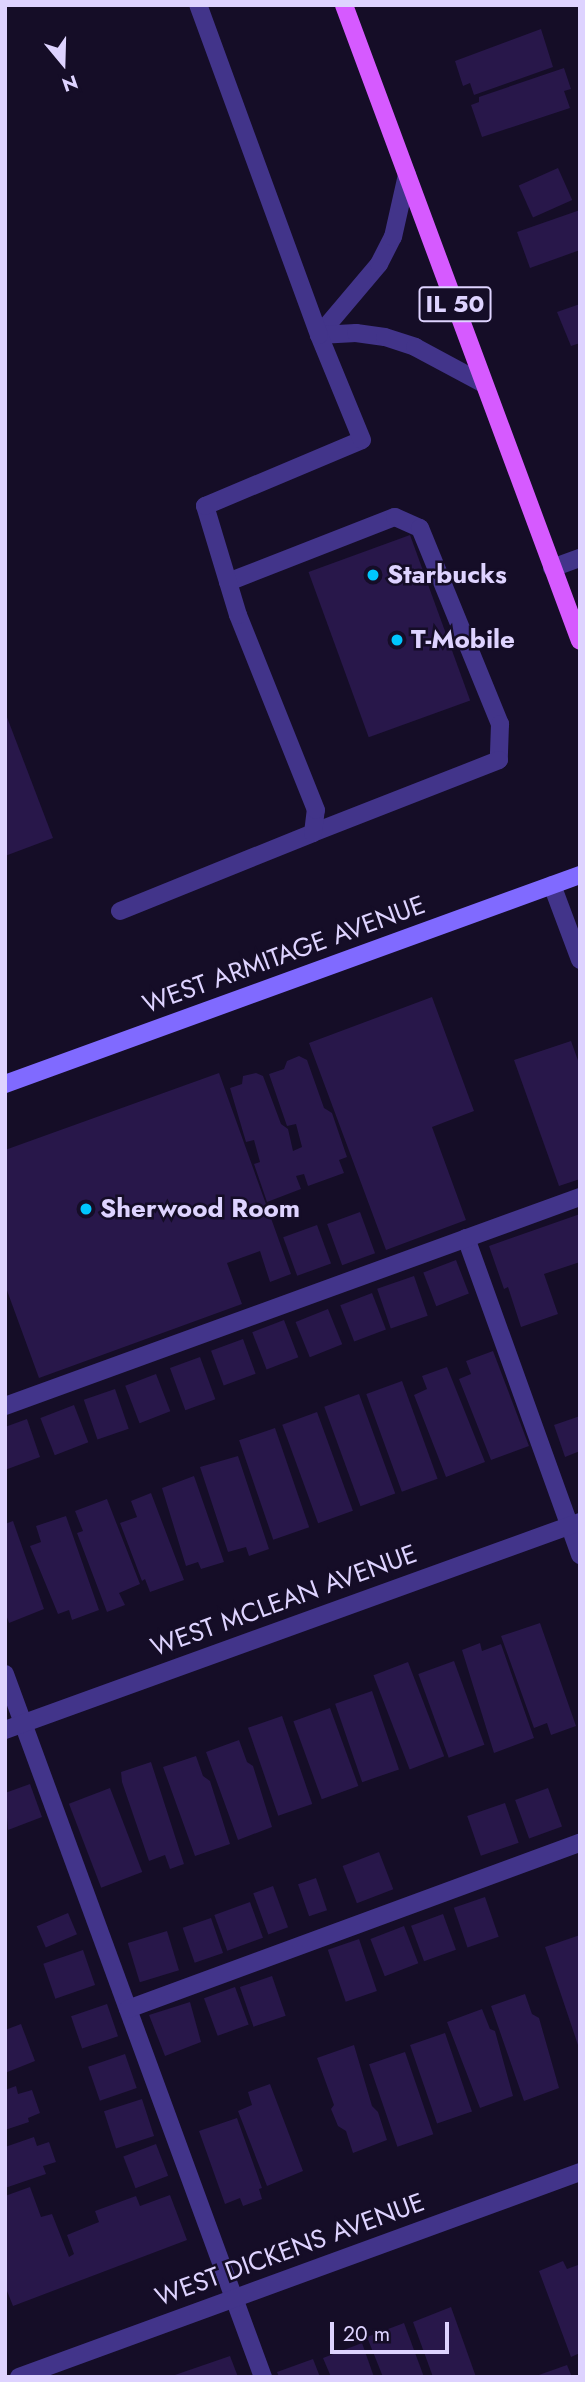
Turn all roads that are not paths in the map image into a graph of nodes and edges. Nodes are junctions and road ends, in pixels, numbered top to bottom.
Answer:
1 (198, 5) edge
2 (344, 5) edge
3 (407, 175) junction
4 (319, 335) junction
5 (484, 384) junction
6 (580, 558) edge
7 (552, 568) junction
8 (228, 582) junction
9 (580, 641) edge
10 (313, 832) junction
11 (580, 875) edge
12 (552, 885) junction
13 (120, 911) dead end
14 (580, 960) edge
15 (5, 1084) edge
16 (580, 1197) edge
17 (466, 1238) junction
18 (5, 1406) edge
19 (574, 1524) edge
20 (580, 1555) edge
21 (5, 1674) edge
22 (23, 1723) junction
23 (5, 1730) edge
24 (580, 1843) edge
25 (128, 2009) junction
26 (580, 2172) edge
27 (234, 2298) junction
28 (19, 2377) edge
29 (263, 2377) edge

1 - 4 street
2 - 3 main road, IL 50
3 - 4 street
3 - 5 main road, IL 50
4 - 5 street
4 - 8 street
5 - 7 main road, IL 50
6 - 7 street
7 - 9 main road, IL 50
8 - 10 street
8 - 10 street
10 - 13 street
11 - 12 main road, WEST ARMITAGE AVENUE
12 - 14 street
12 - 15 main road, WEST ARMITAGE AVENUE
16 - 17 street
17 - 18 street
17 - 19 street
19 - 20 street
19 - 22 street, WEST MCLEAN AVENUE
21 - 22 street
22 - 23 street, WEST MCLEAN AVENUE
22 - 25 street
24 - 25 street
25 - 27 street
26 - 27 street, WEST DICKENS AVENUE
27 - 28 street, WEST DICKENS AVENUE
27 - 29 street

